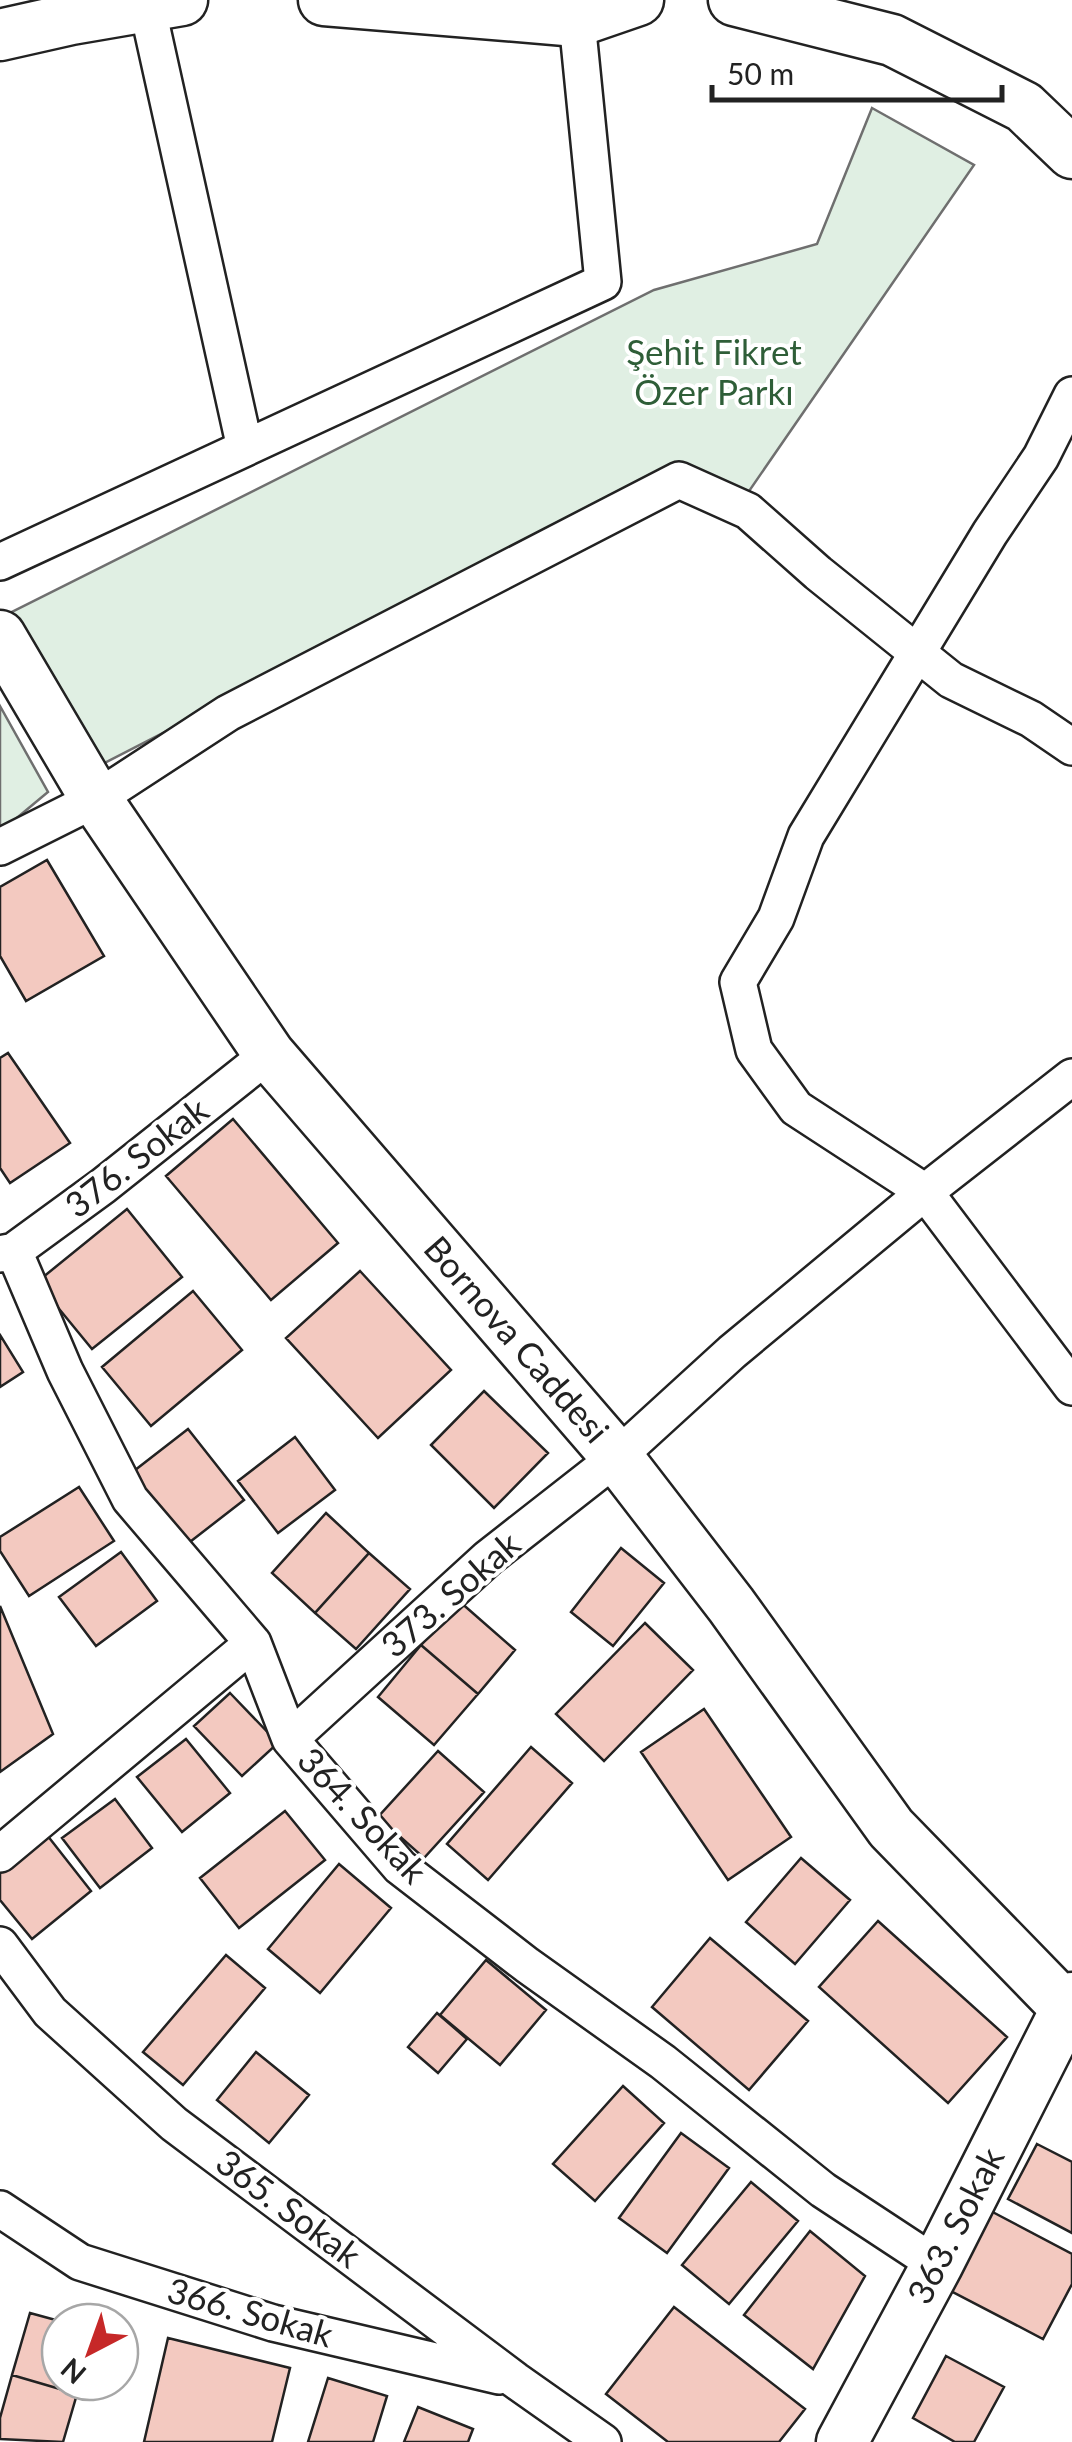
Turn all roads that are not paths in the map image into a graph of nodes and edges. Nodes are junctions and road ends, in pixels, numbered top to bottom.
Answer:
1 (324, 0) edge
2 (638, 0) edge
3 (734, 0) edge
4 (164, 3) edge
5 (577, 21) junction
6 (0, 35) edge
7 (1072, 152) edge
8 (1072, 395) edge
9 (245, 448) junction
10 (0, 562) edge
11 (0, 636) edge
12 (918, 653) junction
13 (1072, 747) edge
14 (96, 799) junction
15 (0, 847) edge
16 (269, 1054) junction
17 (1072, 1077) edge
18 (925, 1192) junction
19 (7, 1253) edge
20 (1072, 1387) edge
21 (618, 1456) junction
22 (254, 1644) junction
23 (290, 1739) junction
24 (0, 1854) edge
25 (0, 1946) edge
26 (1070, 2007) edge
27 (0, 2209) edge
28 (937, 2265) junction
29 (515, 2380) junction
30 (603, 2442) edge
31 (842, 2442) edge

1 - 5 street
2 - 5 street
3 - 7 street
4 - 6 street
4 - 9 street
5 - 9 street
8 - 12 street
9 - 10 street
11 - 14 street, Bornova Caddesi
12 - 13 street
12 - 14 street
12 - 18 street
14 - 15 street
14 - 16 street, Bornova Caddesi
16 - 19 street, 376. Sokak
16 - 21 street, Bornova Caddesi
17 - 18 street, 373. Sokak
18 - 20 street
18 - 21 street, 373. Sokak
19 - 22 street, 364. Sokak
21 - 23 street, 373. Sokak
21 - 26 street, Bornova Caddesi
22 - 23 street, 364. Sokak
22 - 24 street
23 - 28 street, 364. Sokak
25 - 29 street, 365. Sokak
26 - 28 street, 363. Sokak
27 - 29 street, 366. Sokak
28 - 31 street, 363. Sokak
29 - 30 street, 365. Sokak

